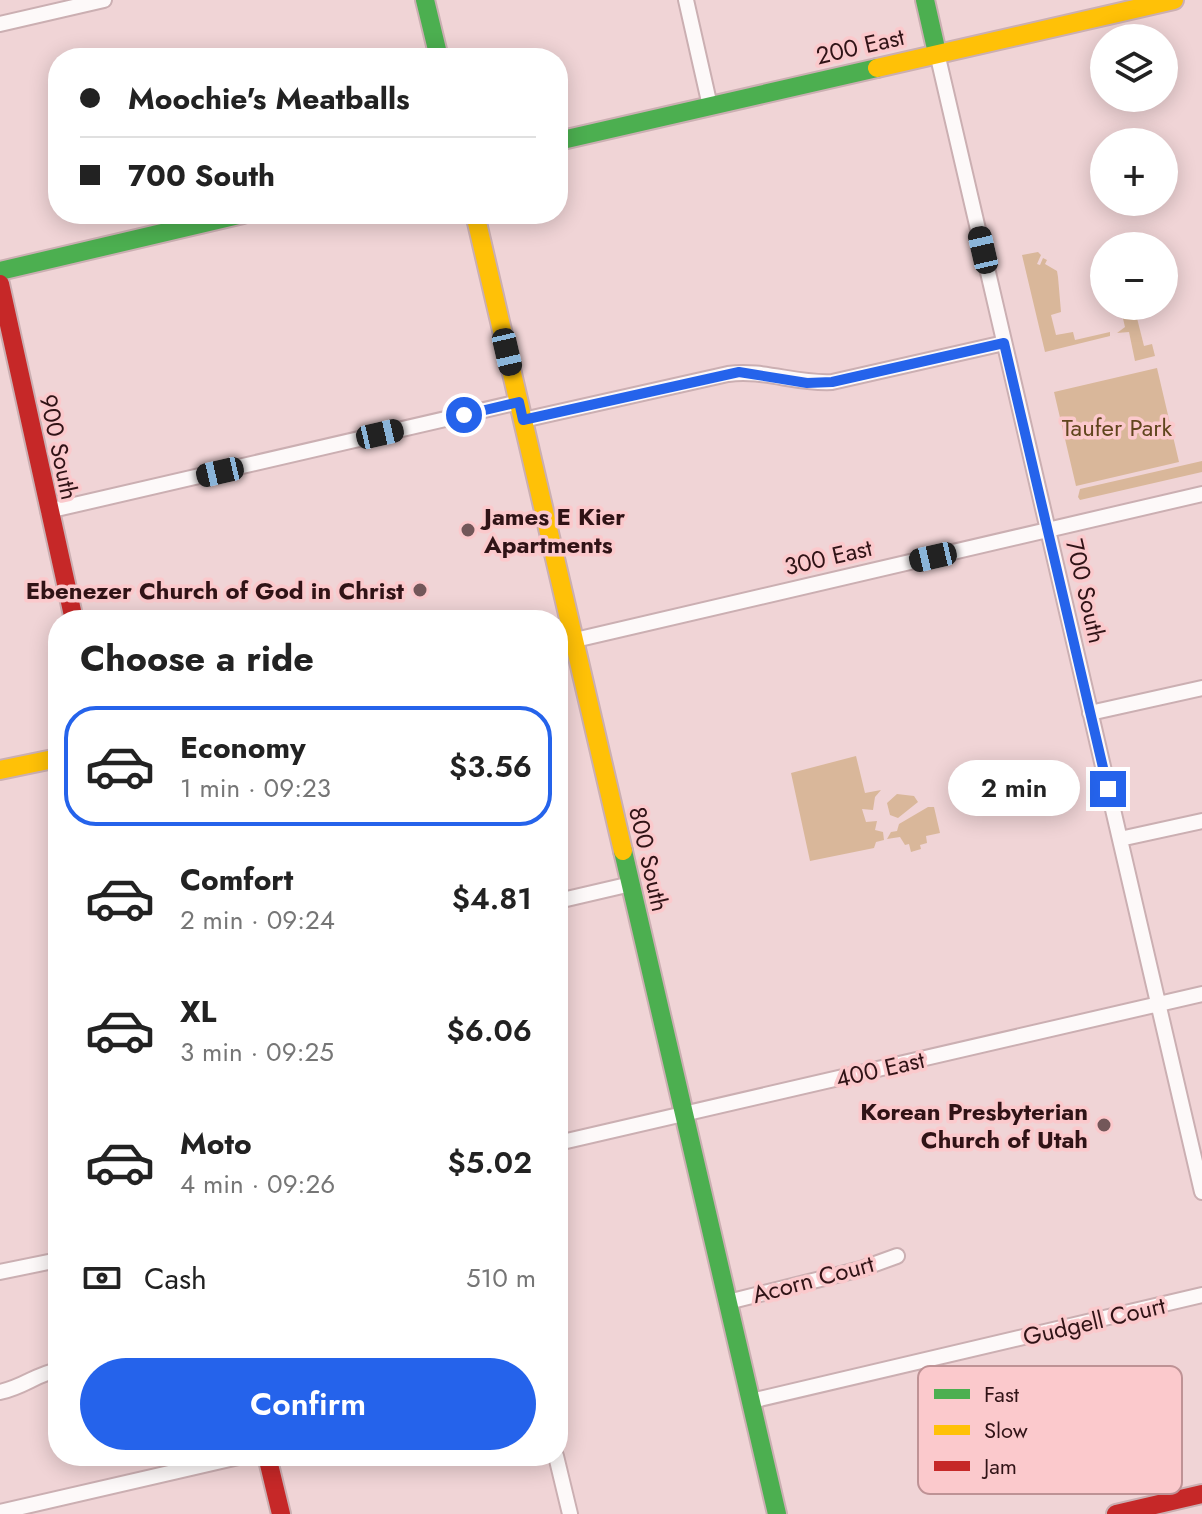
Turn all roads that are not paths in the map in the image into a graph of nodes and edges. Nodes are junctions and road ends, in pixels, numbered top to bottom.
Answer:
1 (104, 0) edge
2 (425, 0) edge
3 (686, 0) edge
4 (925, 0) edge
5 (1174, 0) edge
6 (0, 24) edge
7 (437, 48) edge
8 (937, 53) junction
9 (710, 106) junction
10 (568, 139) edge
11 (200, 224) edge
12 (477, 224) edge
13 (0, 271) edge
14 (0, 284) edge
15 (1004, 343) junction
16 (521, 411) junction
17 (1202, 494) edge
18 (48, 511) junction
19 (1048, 530) junction
20 (72, 610) edge
21 (560, 610) edge
22 (568, 642) edge
23 (568, 649) edge
24 (1202, 688) edge
25 (1090, 713) junction
26 (48, 760) edge
27 (0, 770) edge
28 (1202, 821) edge
29 (1120, 839) junction
30 (631, 884) junction
31 (568, 899) edge
32 (1202, 994) edge
33 (1159, 1004) junction
34 (684, 1114) junction
35 (568, 1141) edge
36 (1202, 1192) edge
37 (897, 1256) dead end
38 (48, 1262) edge
39 (0, 1272) edge
40 (1202, 1295) edge
41 (728, 1302) junction
42 (48, 1373) edge
43 (0, 1392) edge
44 (751, 1401) junction
45 (200, 1466) edge
46 (269, 1466) edge
47 (558, 1466) edge
48 (1202, 1494) edge
49 (0, 1512) edge
50 (281, 1514) edge
51 (570, 1514) edge
52 (777, 1514) edge
53 (1116, 1514) edge

1 - 6 street
2 - 7 street
3 - 9 street
4 - 8 street, 700 South
5 - 8 street, 200 East
8 - 9 street, 200 East
8 - 15 street, 700 South
9 - 10 street, 200 East
11 - 13 street
12 - 16 street, 800 South
14 - 18 street, 900 South
15 - 16 street
15 - 19 street, 700 South
16 - 18 street
16 - 21 street, 800 South
17 - 19 street, 300 East
18 - 20 street, 900 South
19 - 22 street, 300 East
19 - 25 street, 700 South
23 - 30 street, 800 South
24 - 25 street
25 - 29 street, 700 South
26 - 27 street
28 - 29 street
29 - 33 street, 700 South
30 - 31 street
30 - 34 street, 800 South
32 - 33 street, 400 East
33 - 34 street, 400 East
33 - 36 street, 700 South
34 - 35 street, 400 East
34 - 41 street, 800 South
37 - 41 street, Acorn Court
38 - 39 street
40 - 44 street, Gudgell Court
41 - 44 street, 800 South
42 - 43 street
44 - 52 street, 800 South
45 - 49 street
46 - 50 street
47 - 51 street
48 - 53 street

